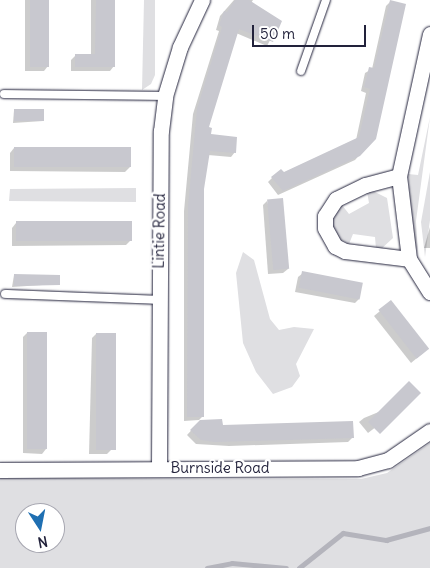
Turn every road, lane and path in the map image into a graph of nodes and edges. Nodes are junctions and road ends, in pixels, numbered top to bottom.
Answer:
1 (202, 0) edge
2 (326, 0) edge
3 (430, 34) edge
4 (301, 71) dead end
5 (4, 94) dead end
6 (165, 96) junction
7 (399, 176) junction
8 (409, 259) junction
9 (430, 292) edge
10 (5, 294) dead end
11 (158, 300) junction
12 (430, 431) edge
13 (159, 469) junction
14 (0, 470) edge

1 - 6 street, Lintie Road
2 - 4 lane
3 - 7 street
5 - 6 lane
6 - 11 street, Lintie Road
7 - 8 street
7 - 8 street
8 - 9 street
10 - 11 lane
11 - 13 street, Lintie Road
12 - 13 street, Burnside Road
13 - 14 street, Burnside Road

